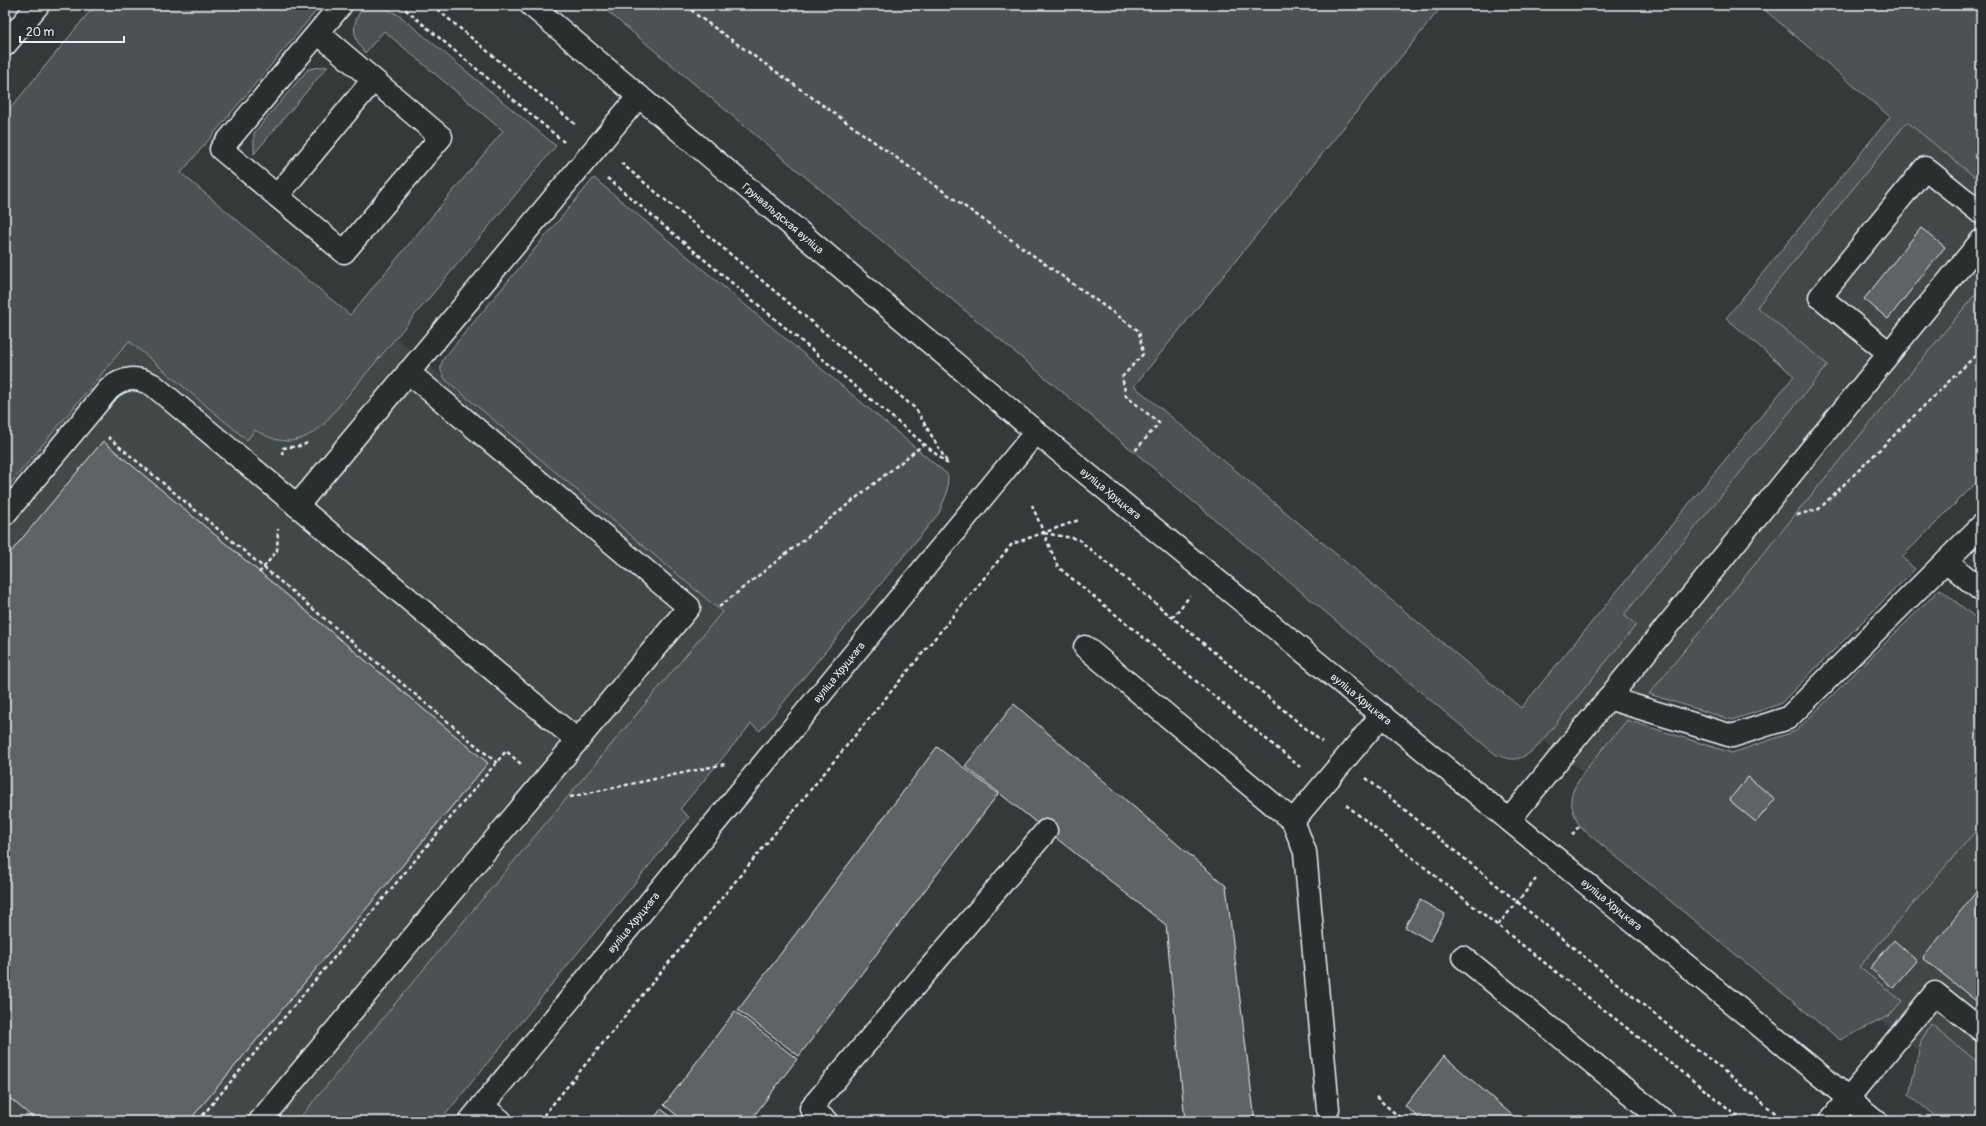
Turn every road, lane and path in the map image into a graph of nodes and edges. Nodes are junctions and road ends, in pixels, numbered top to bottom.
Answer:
1 (38, 5) edge
2 (341, 5) edge
3 (400, 5) edge
4 (432, 5) edge
5 (531, 5) edge
6 (686, 5) edge
7 (318, 34) junction
8 (5, 45) edge
9 (373, 80) junction
10 (639, 96) junction
11 (592, 152) junction
12 (277, 196) junction
13 (1981, 213) edge
14 (1981, 241) edge
15 (1981, 350) edge
16 (1889, 353) junction
17 (408, 372) junction
18 (102, 432) dead end
19 (1036, 432) junction
20 (1134, 452) dead end
21 (1032, 505) dead end
22 (296, 506) junction
23 (5, 514) edge
24 (1790, 517) dead end
25 (1079, 520) dead end
26 (1981, 526) edge
27 (1044, 533) junction
28 (1946, 560) junction
29 (1981, 590) edge
30 (1085, 647) dead end
31 (1608, 698) junction
32 (1382, 715) junction
33 (578, 741) junction
34 (506, 751) dead end
35 (1345, 760) junction
36 (496, 763) junction
37 (727, 763) dead end
38 (1323, 786) junction
39 (563, 798) dead end
40 (1509, 820) junction
41 (1293, 821) junction
42 (1046, 832) dead end
43 (1463, 957) dead end
44 (1981, 1030) edge
45 (1376, 1097) dead end
46 (1848, 1098) junction
47 (1328, 1109) dead end
48 (476, 1114) edge
49 (198, 1121) edge
50 (260, 1121) edge
51 (501, 1121) edge
52 (539, 1121) edge
53 (826, 1121) edge
54 (1404, 1121) edge
55 (1664, 1121) edge
56 (1744, 1121) edge
57 (1785, 1121) edge
58 (1830, 1121) edge
59 (1876, 1121) edge

1 - 8 main road
2 - 7 main road
3 - 11 path
4 - 11 path
5 - 10 main road, Грунвальдская вуліца
6 - 20 path
7 - 9 main road
7 - 12 main road
9 - 12 main road
9 - 12 main road
10 - 11 main road
10 - 19 main road, Грунвальдская вуліца
11 - 11 path
11 - 17 main road
13 - 16 main road
14 - 16 main road
15 - 24 path
16 - 31 main road
17 - 22 main road
17 - 33 main road
18 - 36 path
19 - 32 main road, вуліца Хруцкага
19 - 48 main road, вуліца Хруцкага
21 - 27 path
22 - 23 main road
22 - 33 main road
25 - 27 path
26 - 28 main road
27 - 35 path
27 - 38 path
27 - 52 path
28 - 29 main road
28 - 31 main road
30 - 41 main road
31 - 40 main road
32 - 35 main road
32 - 40 main road, вуліца Хруцкага
33 - 50 main road
34 - 36 path
35 - 38 main road
35 - 57 path
36 - 49 path
37 - 39 path
38 - 41 main road
38 - 56 path
40 - 46 main road, вуліца Хруцкага
41 - 47 main road
42 - 53 main road
43 - 55 main road
44 - 46 main road
45 - 54 path
46 - 58 main road
46 - 59 main road, вуліца Хруцкага
48 - 51 main road

